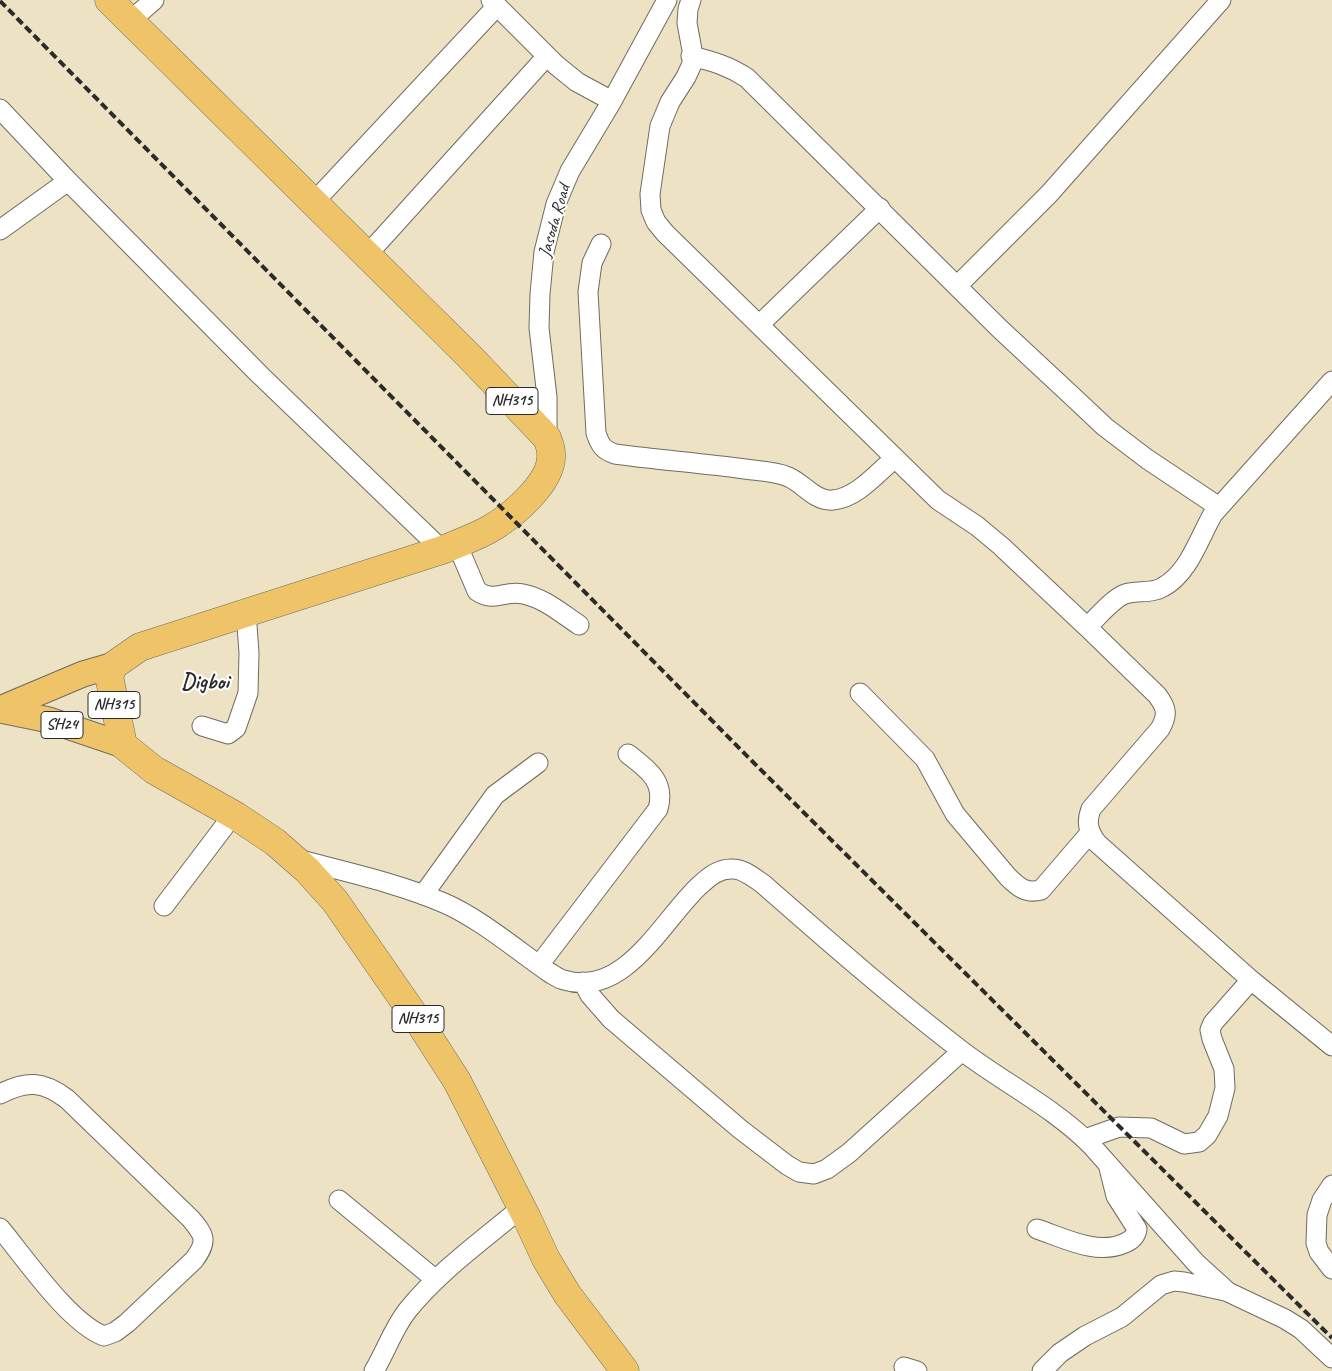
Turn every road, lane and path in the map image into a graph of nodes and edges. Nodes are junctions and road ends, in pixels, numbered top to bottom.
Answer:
1 (109, 0) edge
2 (154, 0) edge
3 (667, 0) edge
4 (691, 0) edge
5 (1221, 0) edge
6 (494, 3) edge
7 (130, 21) junction
8 (547, 56) junction
9 (692, 56) junction
10 (612, 101) junction
11 (0, 109) edge
12 (68, 181) junction
13 (314, 202) junction
14 (880, 208) junction
15 (0, 230) edge
16 (601, 244) dead end
17 (367, 255) junction
18 (958, 286) junction
19 (759, 325) junction
20 (1332, 381) edge
21 (547, 438) junction
22 (895, 458) junction
23 (1220, 507) junction
24 (449, 547) junction
25 (246, 612) junction
26 (579, 625) dead end
27 (1087, 627) junction
28 (114, 665) junction
29 (860, 693) dead end
30 (0, 710) edge
31 (202, 726) dead end
32 (123, 745) junction
33 (628, 754) dead end
34 (538, 763) dead end
35 (234, 815) junction
36 (1090, 833) junction
37 (293, 858) junction
38 (423, 895) junction
39 (164, 906) dead end
40 (539, 966) junction
41 (1251, 980) junction
42 (583, 982) junction
43 (1332, 1046) edge
44 (962, 1051) junction
45 (0, 1094) edge
46 (1085, 1139) junction
47 (1107, 1162) junction
48 (1332, 1185) edge
49 (339, 1200) dead end
50 (521, 1208) junction
51 (0, 1228) edge
52 (1037, 1229) dead end
53 (1332, 1269) edge
54 (436, 1280) junction
55 (1228, 1292) junction
56 (1332, 1358) edge
57 (374, 1371) edge
58 (625, 1371) edge
59 (1042, 1371) edge

1 - 7 highway, NH315
2 - 7 street
3 - 10 street, Jasoda Road
4 - 9 street
5 - 18 street
6 - 8 street
6 - 13 street
7 - 13 highway, NH315
8 - 10 street
8 - 17 street
9 - 14 street
9 - 19 street
10 - 21 street, Jasoda Road
11 - 12 street
12 - 15 street
12 - 24 street
13 - 17 highway, NH315
14 - 18 street
14 - 19 street
16 - 22 street
17 - 21 highway, NH315
18 - 23 street
19 - 22 street
20 - 23 street
21 - 24 highway, NH315
22 - 27 street
23 - 27 street
24 - 25 highway, NH315
24 - 26 street
25 - 28 highway, NH315
25 - 31 street
27 - 36 street
28 - 30 main road, SH24
28 - 32 highway, NH315
29 - 36 street
30 - 32 main road, SH24
32 - 35 highway, NH315
33 - 40 street
34 - 38 street
35 - 37 highway, NH315
35 - 39 street
36 - 41 street
37 - 38 street
37 - 50 highway, NH315
38 - 40 street
40 - 42 street
41 - 43 street
41 - 46 street
42 - 44 street
42 - 44 street
44 - 46 street
45 - 51 street
46 - 47 street
47 - 52 street
47 - 55 street
48 - 53 street
49 - 54 street
50 - 54 street
50 - 58 highway, NH315
54 - 57 street
55 - 56 street
55 - 59 street

